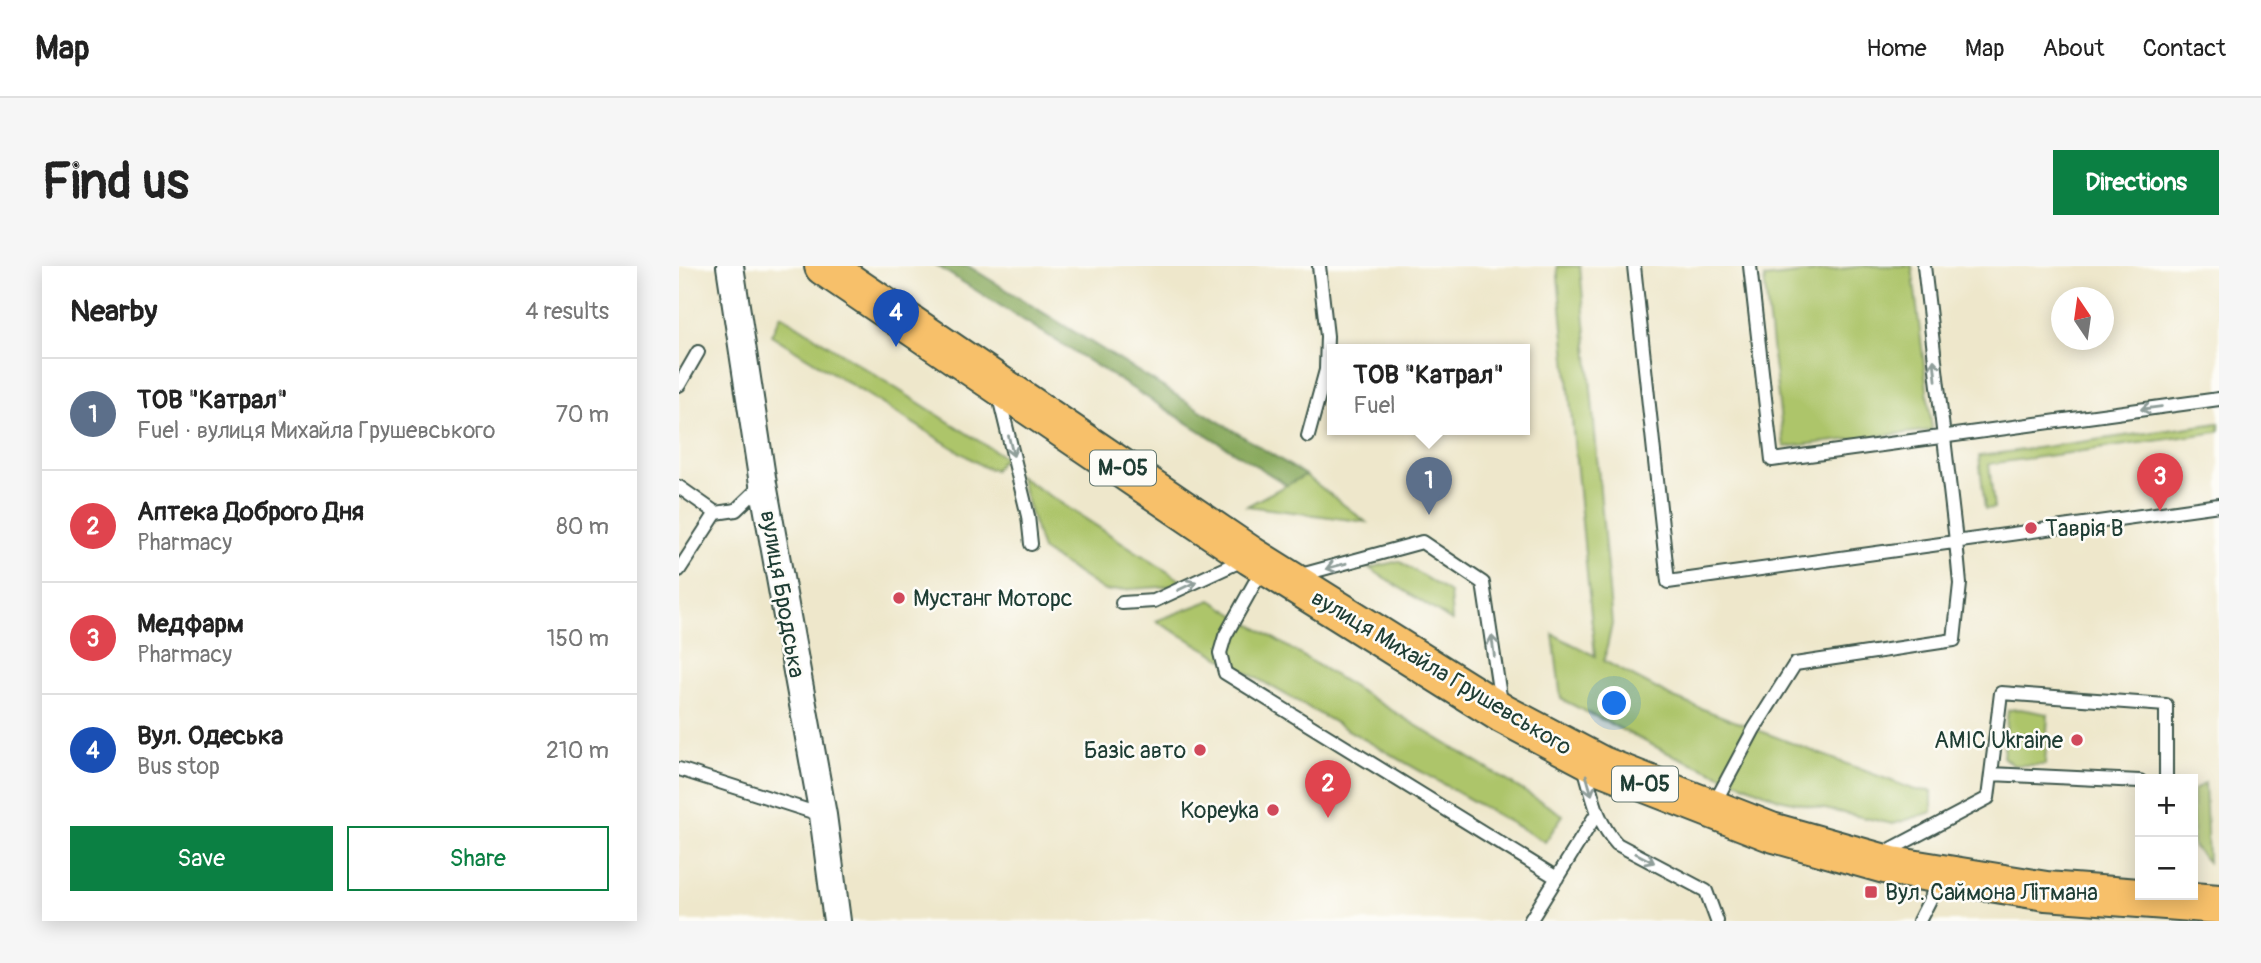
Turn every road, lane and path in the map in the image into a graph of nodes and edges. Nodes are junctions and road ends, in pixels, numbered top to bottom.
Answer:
1 (730, 266) edge
2 (824, 266) edge
3 (1319, 266) edge
4 (1634, 266) edge
5 (1750, 266) edge
6 (1924, 266) edge
7 (698, 352) dead end
8 (995, 379) junction
9 (679, 385) edge
10 (2219, 399) edge
11 (1308, 436) dead end
12 (1943, 438) junction
13 (763, 484) junction
14 (679, 486) edge
15 (2219, 505) edge
16 (716, 513) junction
17 (1956, 541) junction
18 (1031, 544) dead end
19 (1268, 566) junction
20 (679, 570) edge
21 (1122, 603) dead end
22 (1503, 714) junction
23 (1581, 756) junction
24 (679, 769) edge
25 (1991, 774) junction
26 (2166, 774) edge
27 (2135, 781) edge
28 (1710, 810) junction
29 (1597, 813) junction
30 (823, 815) junction
31 (1869, 860) junction
32 (1942, 876) junction
33 (1557, 878) junction
34 (2203, 899) edge
35 (1713, 918) edge
36 (837, 921) edge
37 (1530, 921) edge
38 (1919, 921) edge

1 - 13 street, вулиця Бродська
2 - 8 main road, вулиця Михайла Грушевського / М-05
3 - 11 lane
4 - 17 lane
5 - 12 lane
12 -> 6 lane
7 - 9 lane
8 -> 18 lane
8 - 19 main road, вулиця Михайла Грушевського / М-05
10 -> 12 lane
12 - 17 lane
13 - 16 lane
13 - 30 street, вулиця Бродська
14 - 16 lane
15 - 17 lane
16 - 20 lane
17 - 28 lane
21 -> 19 lane
19 - 22 main road, вулиця Михайла Грушевського / М-05
22 -> 19 lane
19 - 33 lane
22 - 23 main road, вулиця Михайла Грушевського / М-05
23 - 28 main road, вулиця Михайла Грушевського / М-05
23 -> 29 lane
24 - 30 lane
25 - 26 lane
25 - 27 lane
25 - 31 lane
28 - 31 main road, вулиця Михайла Грушевського / М-05
29 - 33 lane
29 -> 35 lane
30 - 36 street, вулиця Бродська
31 - 32 main road, вулиця Михайла Грушевського / М-05
32 - 34 main road, вулиця Михайла Грушевського / М-05
32 - 38 lane
33 - 37 lane

